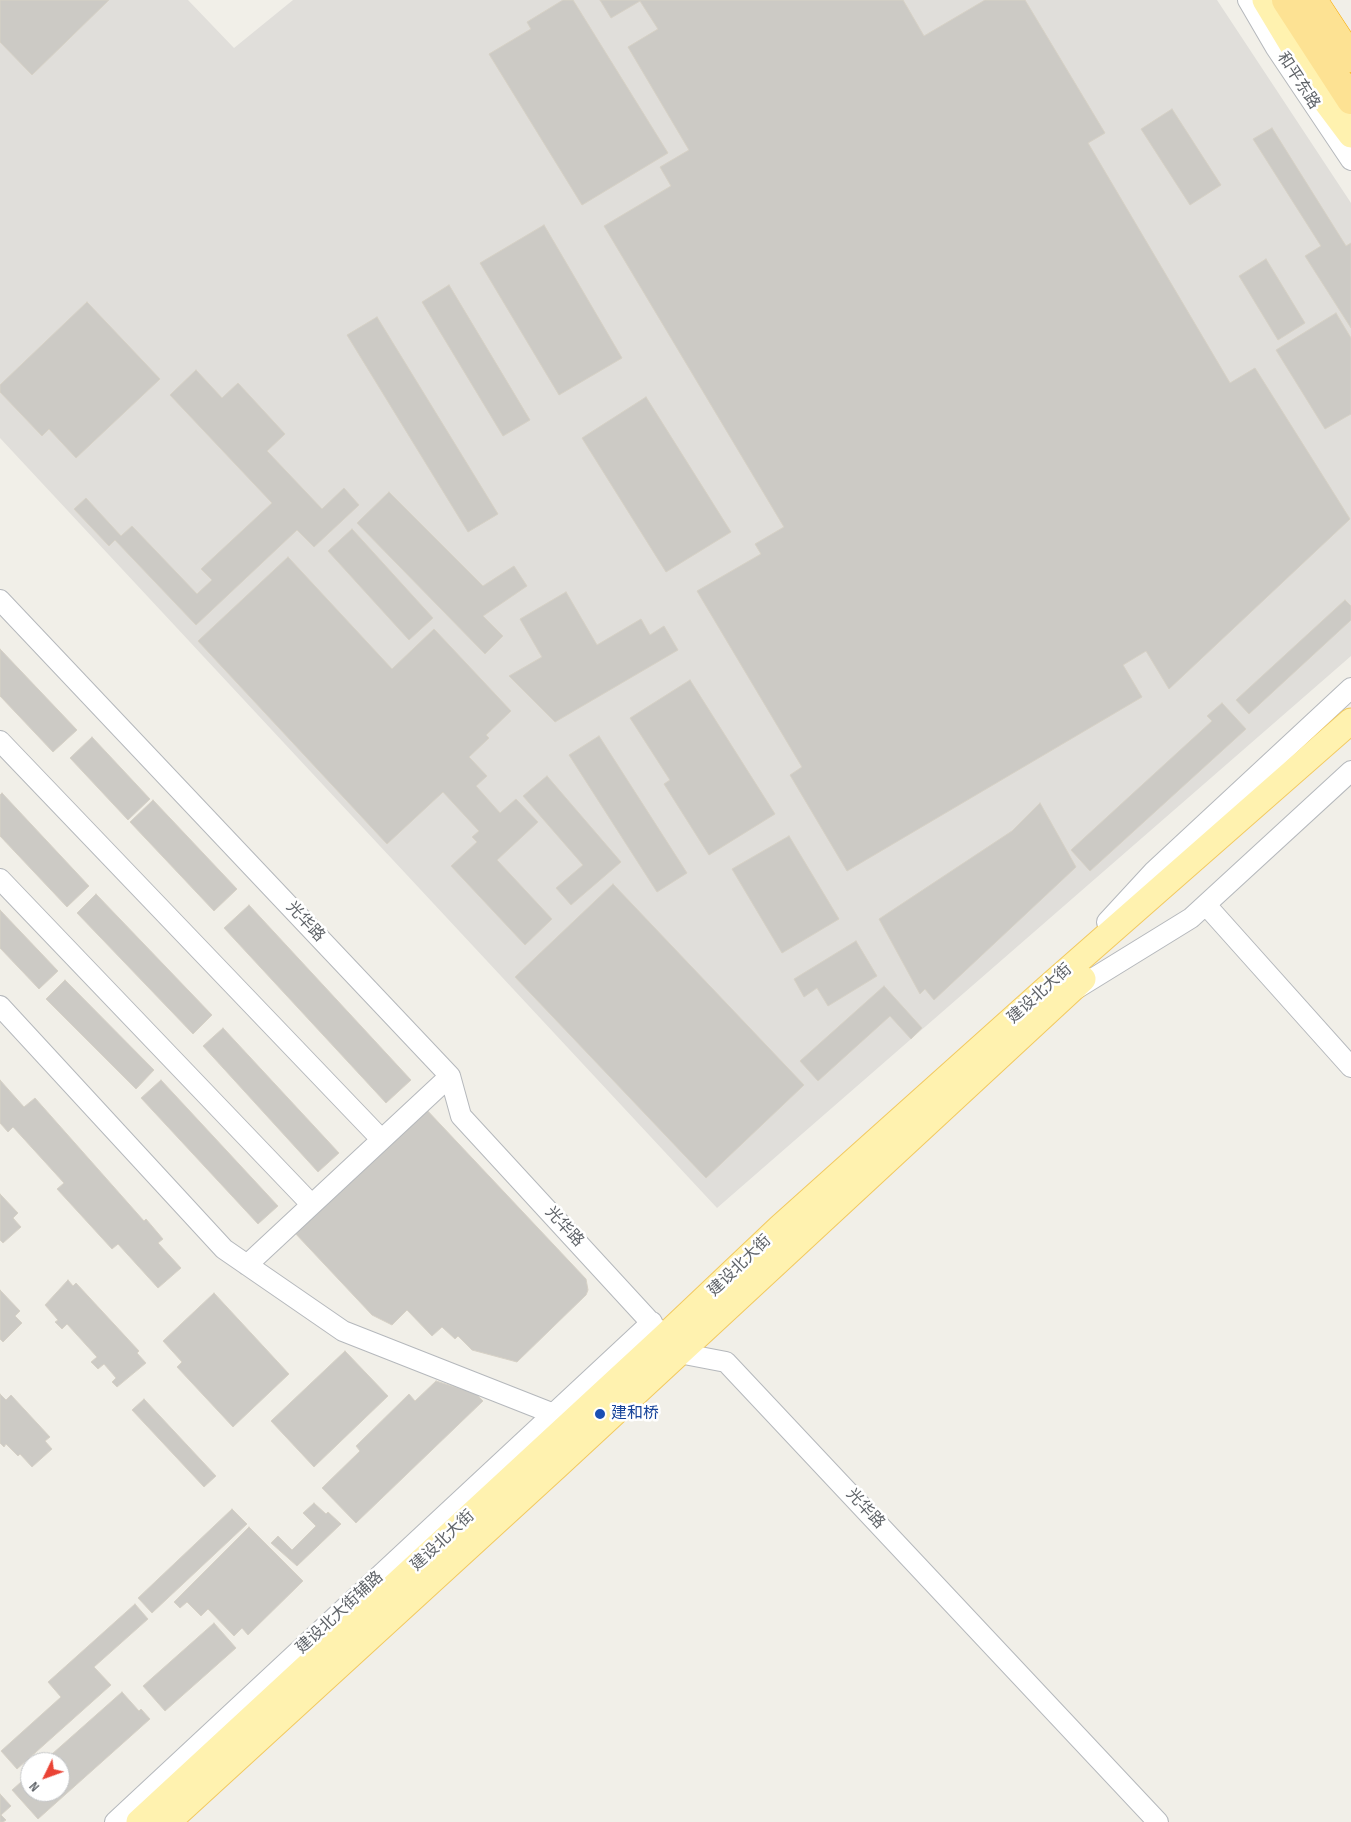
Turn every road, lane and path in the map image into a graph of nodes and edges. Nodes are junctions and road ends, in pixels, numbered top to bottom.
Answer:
1 (1248, 0) edge
2 (1265, 0) edge
3 (1286, 0) edge
4 (1313, 0) edge
5 (1329, 0) edge
6 (1351, 33) edge
7 (1351, 58) edge
8 (1351, 100) edge
9 (1351, 135) edge
10 (1351, 160) edge
11 (0, 600) edge
12 (1351, 688) edge
13 (1351, 721) edge
14 (1351, 735) edge
15 (0, 741) edge
16 (1351, 771) edge
17 (0, 879) edge
18 (1206, 904) junction
19 (1058, 990) junction
20 (0, 1006) edge
21 (1351, 1067) edge
22 (450, 1076) junction
23 (381, 1139) junction
24 (312, 1204) junction
25 (248, 1265) junction
26 (665, 1337) junction
27 (563, 1418) junction
28 (115, 1822) edge
29 (139, 1822) edge
30 (168, 1822) edge
31 (1158, 1822) edge

1 - 10 street, 和平东路
2 - 9 main road, 和平东路
3 - 8 highway
4 - 7 highway
5 - 6 main road
11 - 22 street, 光华路
12 - 19 street
13 - 19 main road, 建设北大街
14 - 19 main road
15 - 23 street
16 - 18 street
17 - 24 street
18 - 19 street
18 - 21 street
19 - 26 main road, 建设北大街
20 - 25 street
22 - 23 street
22 - 26 street, 光华路
23 - 24 street
24 - 25 street
25 - 27 street
26 - 27 main road, 建设北大街
26 - 30 main road
26 - 31 street, 光华路
27 - 28 street, 建设北大街辅路
27 - 29 main road, 建设北大街

